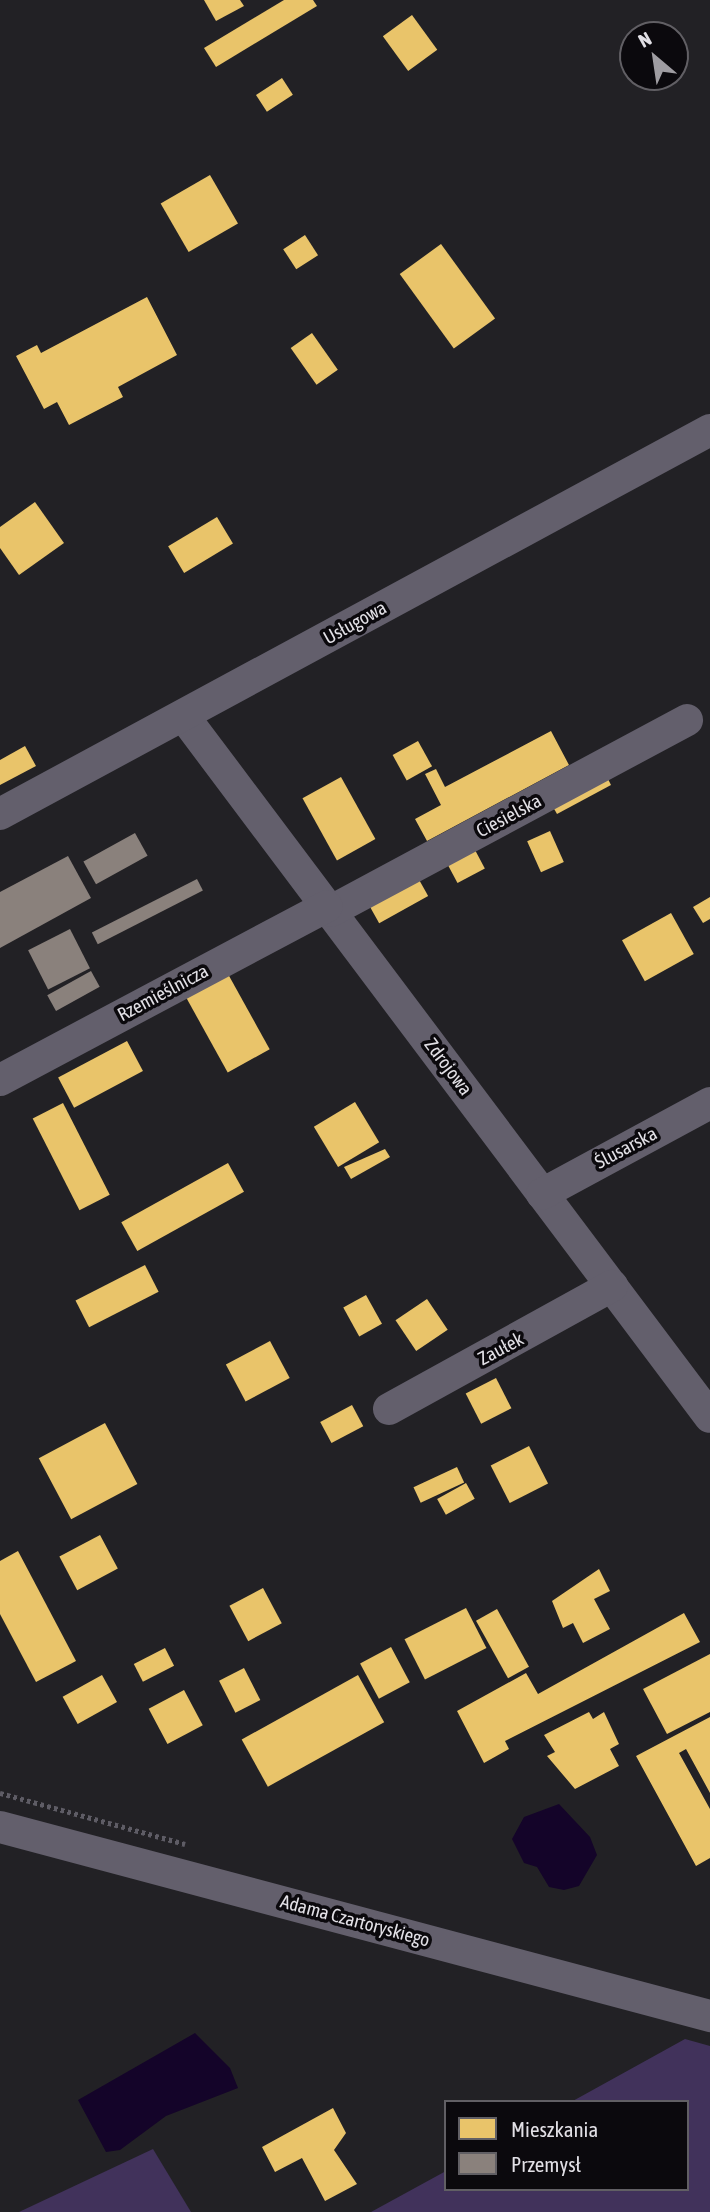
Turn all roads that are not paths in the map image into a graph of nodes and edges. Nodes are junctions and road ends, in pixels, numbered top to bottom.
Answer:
1 (710, 430) edge
2 (185, 718) junction
3 (687, 720) dead end
4 (0, 814) edge
5 (329, 909) junction
6 (0, 1080) edge
7 (710, 1103) edge
8 (542, 1194) junction
9 (612, 1286) junction
10 (388, 1409) dead end
11 (710, 1417) edge
12 (5, 1835) edge
13 (710, 2016) edge

1 - 2 street, Usługowa
2 - 4 street, Usługowa
2 - 5 street, Zdrojowa
3 - 5 street, Ciesielska
5 - 6 street, Rzemieślnicza
5 - 8 street, Zdrojowa
7 - 8 street, Ślusarska
8 - 9 street, Zdrojowa
9 - 10 street, Zaułek
9 - 11 street, Zdrojowa
12 - 13 street, Adama Czartoryskiego

